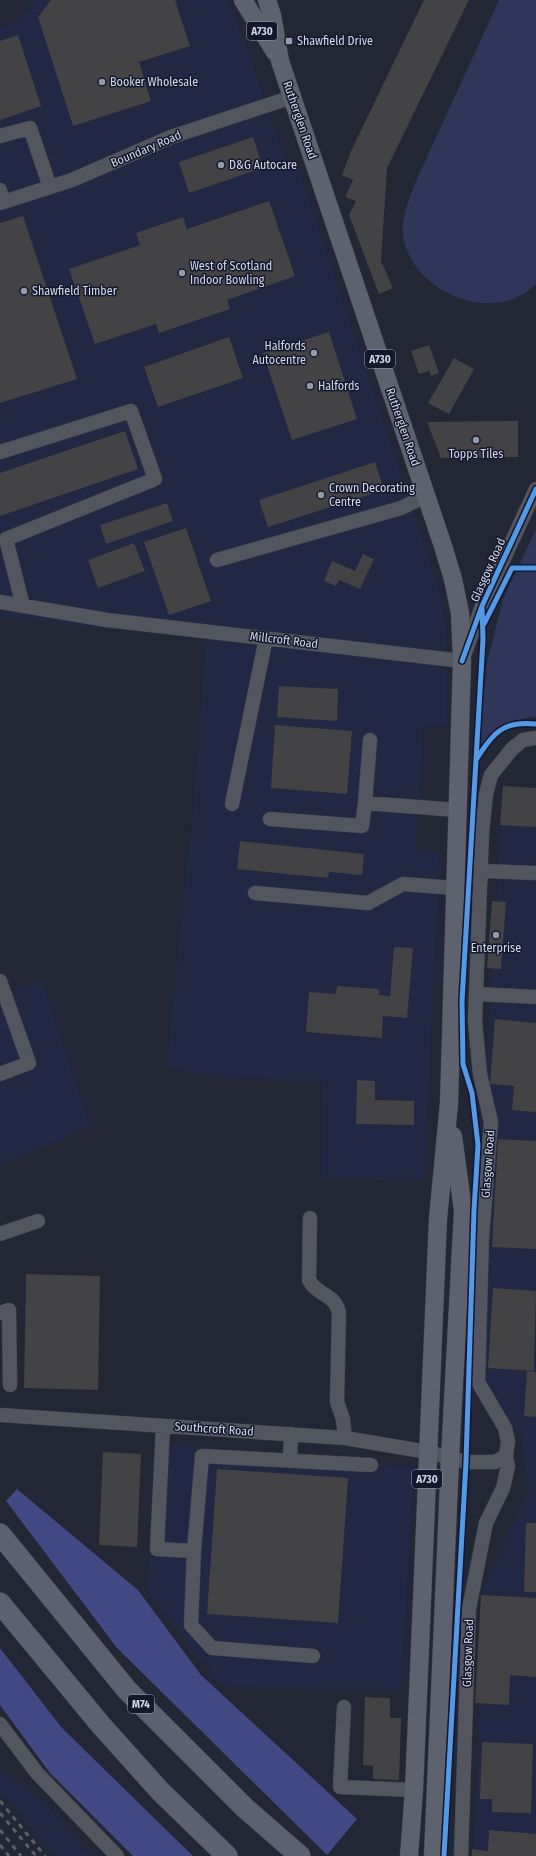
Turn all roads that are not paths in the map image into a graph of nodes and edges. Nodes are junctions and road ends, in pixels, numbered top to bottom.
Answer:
1 (267, 0) edge
2 (248, 4) edge
3 (280, 61) junction
4 (292, 96) junction
5 (0, 136) edge
6 (50, 187) junction
7 (1, 198) edge
8 (0, 452) edge
9 (536, 489) edge
10 (426, 496) junction
11 (217, 560) dead end
12 (0, 602) edge
13 (23, 606) junction
14 (266, 638) junction
15 (462, 661) junction
16 (536, 738) edge
17 (370, 740) dead end
18 (365, 803) junction
19 (232, 804) dead end
20 (457, 810) junction
21 (270, 819) dead end
22 (481, 871) junction
23 (536, 873) edge
24 (455, 888) junction
25 (255, 893) dead end
26 (0, 981) edge
27 (476, 994) junction
28 (536, 997) edge
29 (0, 1074) edge
30 (449, 1103) junction
31 (310, 1218) dead end
32 (38, 1221) dead end
33 (0, 1234) edge
34 (0, 1313) edge
35 (10, 1385) dead end
36 (0, 1415) edge
37 (163, 1426) junction
38 (291, 1434) junction
39 (345, 1438) junction
40 (428, 1452) junction
41 (506, 1456) junction
42 (450, 1458) junction
43 (290, 1461) junction
44 (371, 1465) dead end
45 (0, 1534) edge
46 (194, 1551) junction
47 (0, 1604) edge
48 (313, 1656) dead end
49 (344, 1707) dead end
50 (0, 1724) edge
51 (414, 1790) junction
52 (118, 1856) edge
53 (227, 1856) edge
54 (300, 1856) edge
55 (409, 1856) edge
56 (433, 1856) edge
57 (461, 1856) edge

1 - 3 main road, Rutherglen Road / A730
2 - 3 main road, Rutherglen Road / A730
3 - 4 main road, Rutherglen Road / A730
4 - 6 street, Boundary Road
4 - 10 main road, Rutherglen Road / A730
5 - 6 street
6 - 7 street, Boundary Road
8 - 13 street
9 - 15 street, Glasgow Road
10 - 11 street
10 - 15 main road, Rutherglen Road / A730
12 - 13 street, Millcroft Road
13 - 14 street, Millcroft Road
14 - 15 street, Millcroft Road
14 - 19 street
15 - 20 main road, Glasgow Road / A730
16 - 22 street, Glasgow Road
17 - 18 street
18 - 20 street
18 - 21 street
20 - 24 main road, Glasgow Road / A730
22 - 23 street
22 - 27 street, Glasgow Road
24 - 25 street
24 - 30 main road, Glasgow Road / A730
26 - 29 street
27 - 28 street
27 - 41 street, Glasgow Road
30 - 40 main road, Glasgow Road / A730
30 - 42 main road, Glasgow Road / A730
31 - 39 street
32 - 33 street
34 - 35 street
36 - 37 street, Southcroft Road
37 - 38 street, Southcroft Road
37 - 46 street
38 - 39 street, Southcroft Road
38 - 43 street
39 - 40 street, Southcroft Road
40 - 42 street
40 - 51 main road, Glasgow Road / A730
41 - 42 street
41 - 57 street, Glasgow Road
42 - 56 main road, Glasgow Road / A730
43 - 44 street
43 - 46 street
45 - 54 highway, M74
46 - 48 street
47 - 53 highway
49 - 51 street
50 - 52 street
51 - 55 main road, Glasgow Road / A730

